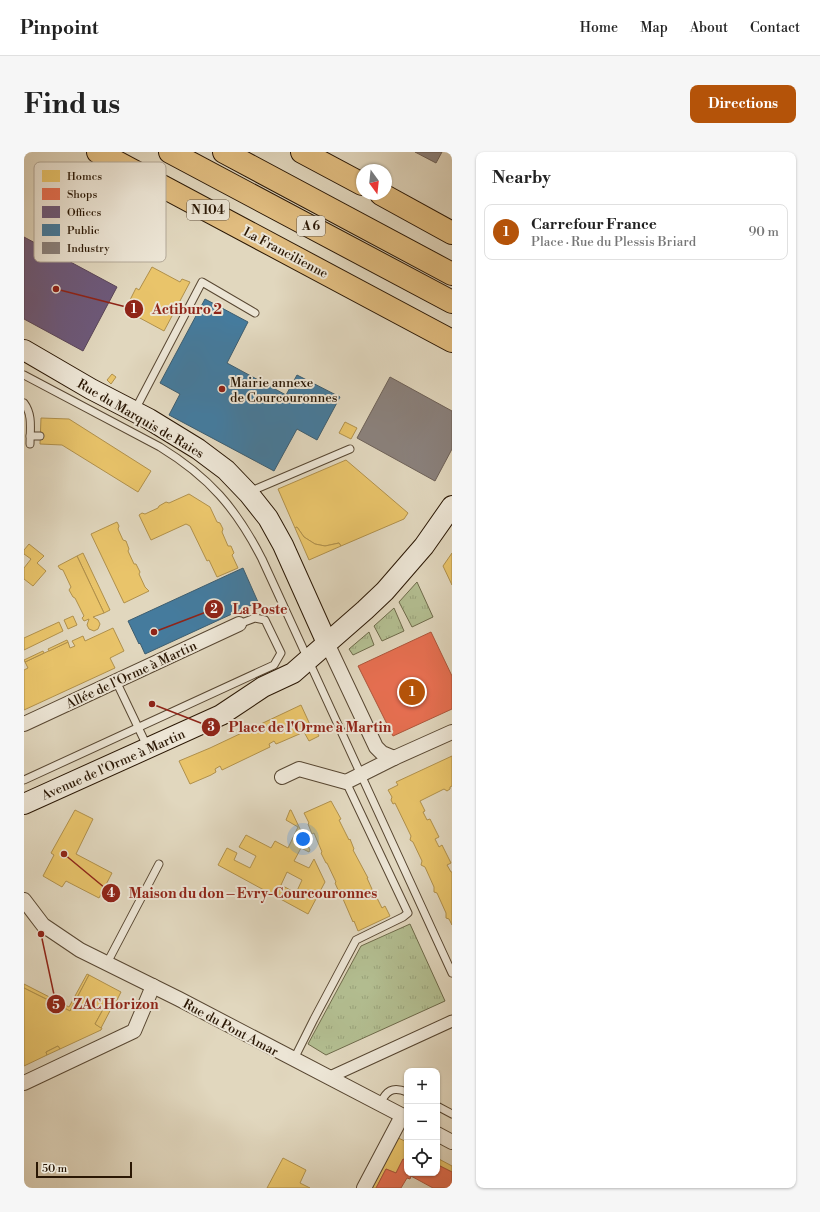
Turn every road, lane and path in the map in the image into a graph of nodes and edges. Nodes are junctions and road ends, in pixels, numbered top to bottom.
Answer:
1 (98, 152) edge
2 (170, 152) edge
3 (224, 152) edge
4 (302, 152) edge
5 (117, 162) edge
6 (356, 181) edge
7 (166, 188) edge
8 (392, 200) edge
9 (452, 233) edge
10 (452, 274) edge
11 (452, 302) edge
12 (256, 313) dead end
13 (452, 341) edge
14 (24, 350) edge
15 (24, 375) edge
16 (24, 403) edge
17 (134, 412) junction
18 (30, 436) junction
19 (40, 436) dead end
20 (30, 444) dead end
21 (350, 449) dead end
22 (249, 494) junction
23 (452, 506) edge
24 (239, 624) joint
25 (327, 643) junction
26 (308, 660) junction
27 (116, 681) junction
28 (24, 724) edge
29 (138, 727) junction
30 (452, 732) edge
31 (148, 748) junction
32 (394, 758) junction
33 (361, 775) junction
34 (282, 777) dead end
35 (24, 780) edge
36 (346, 782) junction
37 (24, 804) edge
38 (159, 864) dead end
39 (24, 900) edge
40 (107, 963) junction
41 (452, 973) edge
42 (153, 986) junction
43 (452, 1021) edge
44 (294, 1059) junction
45 (330, 1077) junction
46 (24, 1082) edge
47 (404, 1091) edge
48 (380, 1104) junction
49 (440, 1108) edge
50 (452, 1114) edge
51 (404, 1117) edge
52 (440, 1136) edge
53 (452, 1142) edge
54 (364, 1188) edge

1 - 5 highway, La Francilienne / N 104
2 - 11 highway, A 6
3 - 10 highway, A 6
4 - 6 highway
7 - 13 highway, La Francilienne / N 104
8 - 9 highway
12 - 17 lane
14 - 17 main road, Rue du Marquis de Raies
15 - 26 lane
16 - 18 lane
17 - 22 main road, Rue du Marquis de Raies
18 - 19 lane
18 - 20 lane
21 - 22 lane
22 - 25 main road, Rue du Marquis de Raies
23 - 25 main road, Avenue de l'Orme à Martin
24 - 27 street, Allée de l'Orme à Martin
24 - 29 lane
25 - 26 main road, Avenue de l'Orme à Martin
25 - 32 street
26 - 31 main road, Avenue de l'Orme à Martin
26 - 33 lane
27 - 28 street, Allée de l'Orme à Martin
27 - 29 lane
29 - 31 lane
29 - 35 lane
30 - 32 street
31 - 37 main road, Avenue de l'Orme à Martin
32 - 33 street
33 - 36 street
33 - 41 lane
34 - 36 street
36 - 44 lane
38 - 40 lane
39 - 40 street, Rue du Pont Amar
40 - 42 street, Rue du Pont Amar
42 - 44 street, Rue du Pont Amar
42 - 46 street
43 - 45 street
44 - 45 street, Rue du Pont Amar
45 - 48 street, Rue du Pont Amar
47 - 48 lane
48 - 51 street, Rue du Pont Amar
49 - 50 lane
51 - 54 street
52 - 53 street

